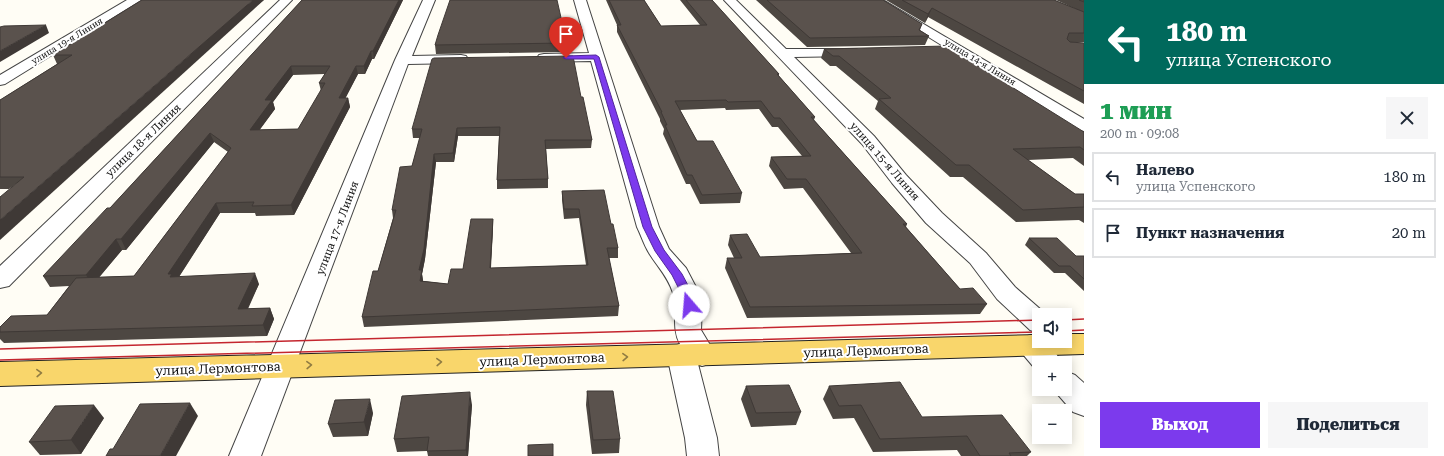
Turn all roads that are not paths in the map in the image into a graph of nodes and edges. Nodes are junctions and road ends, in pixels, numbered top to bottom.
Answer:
1 (134, 0) edge
2 (286, 0) edge
3 (429, 0) edge
4 (580, 0) edge
5 (730, 0) edge
6 (875, 0) edge
7 (937, 50) edge
8 (960, 50) junction
9 (868, 52) edge
10 (783, 53) junction
11 (596, 57) junction
12 (534, 58) edge
13 (472, 59) edge
14 (402, 60) junction
15 (0, 81) edge
16 (1084, 126) edge
17 (0, 280) edge
18 (1032, 333) edge
19 (1032, 344) edge
20 (691, 355) junction
21 (283, 366) junction
22 (0, 374) edge
23 (1072, 390) edge
24 (1084, 403) edge
25 (245, 456) edge
26 (703, 456) edge

1 - 15 street, улица 19-я Линия
2 - 17 street, улица 18-я Линия
3 - 14 street, улица 17-я Линия
4 - 11 street
5 - 10 street, улица 15-я Линия
6 - 8 street, улица 14-я Линия
7 - 8 street
8 - 16 street, улица 14-я Линия
9 - 10 street
10 - 18 street, улица 15-я Линия
11 - 12 street
11 - 20 street
13 - 14 street
14 - 21 street, улица 17-я Линия
19 - 20 main road, улица Лермонтова
21 -> 20 main road, улица Лермонтова
20 - 26 street
22 -> 21 main road, улица Лермонтова
21 - 25 street, улица 17-я Линия
23 - 24 street

